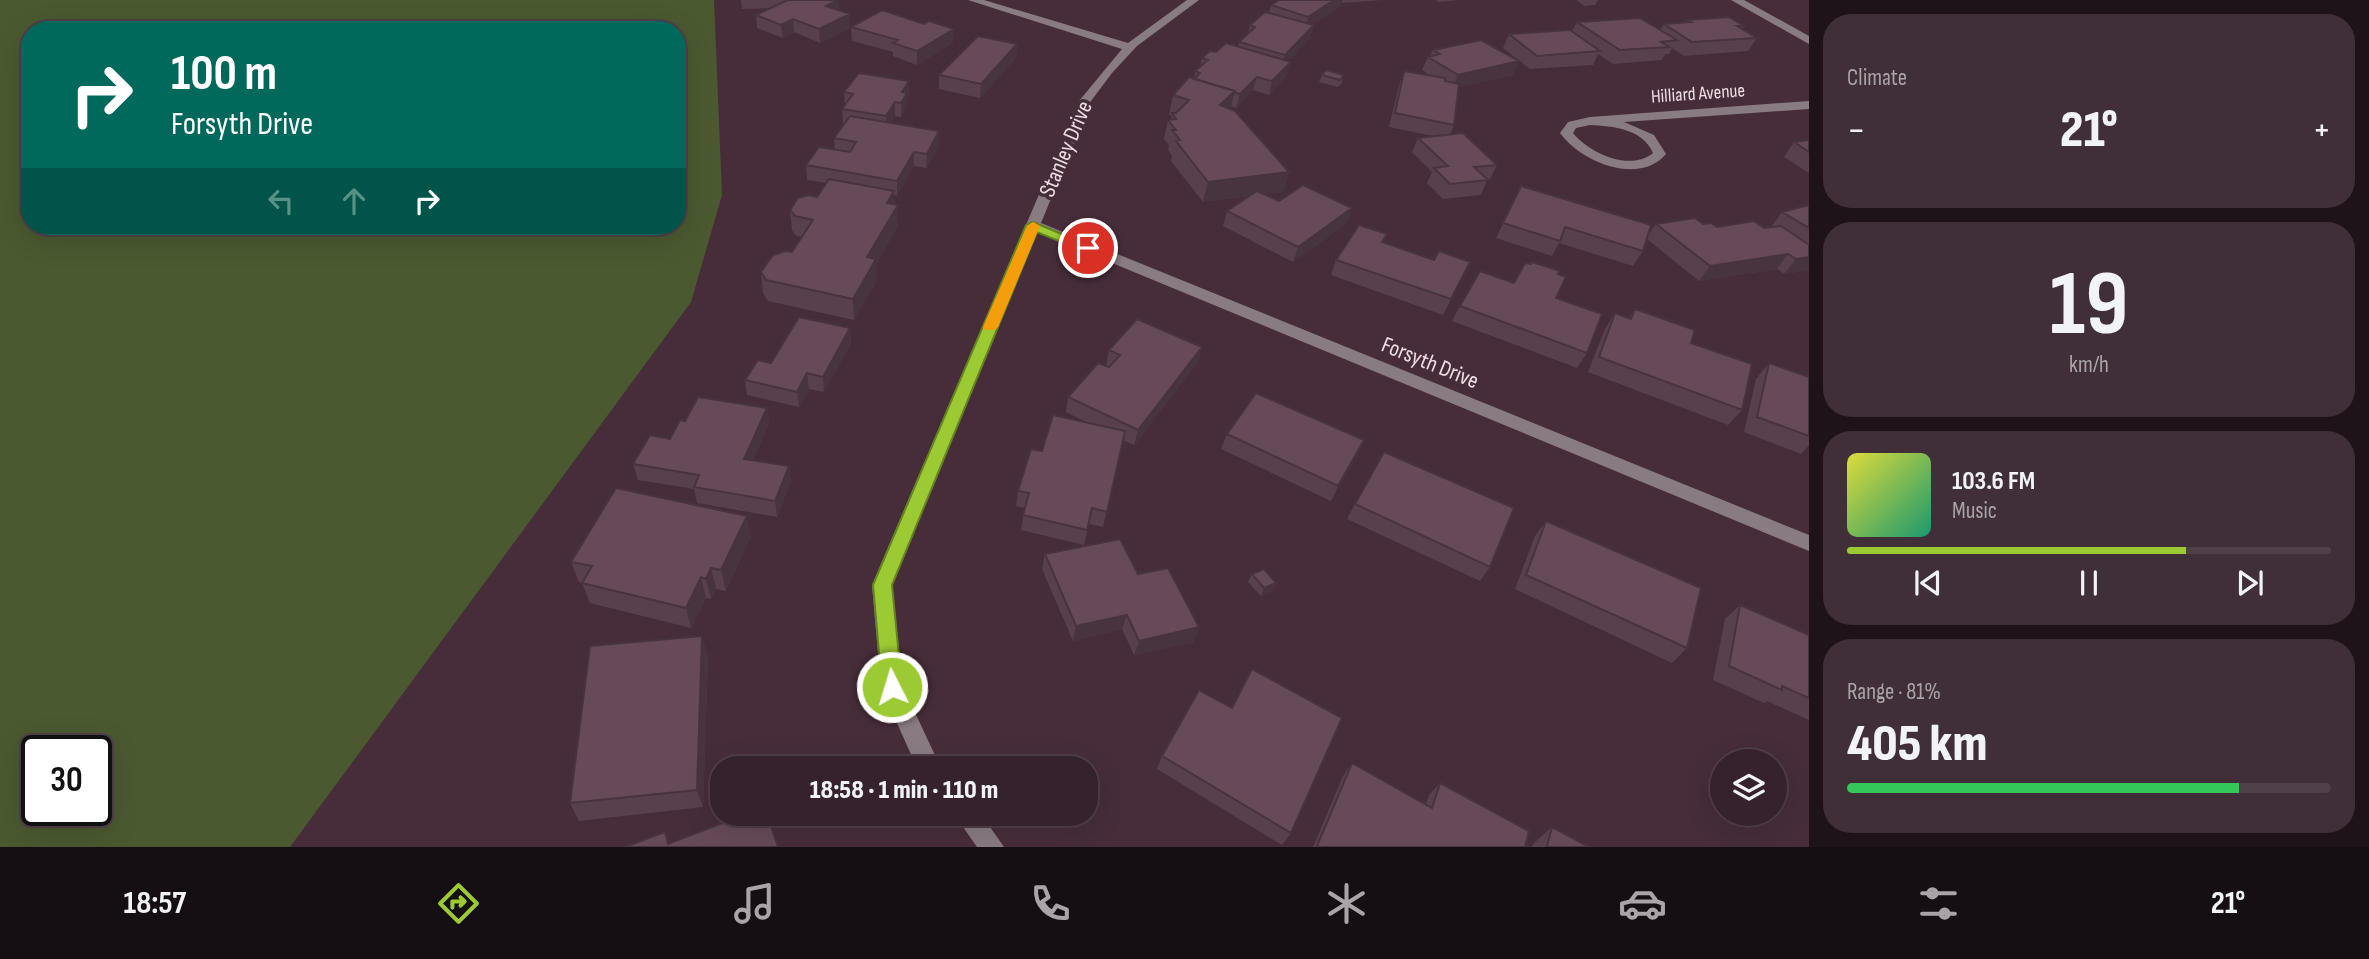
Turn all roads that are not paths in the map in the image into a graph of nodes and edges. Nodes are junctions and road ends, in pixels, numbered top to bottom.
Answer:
1 (973, 0) edge
2 (1194, 0) edge
3 (1736, 0) edge
4 (1809, 41) edge
5 (1129, 47) junction
6 (1809, 106) edge
7 (1590, 121) junction
8 (1033, 225) junction
9 (1809, 543) edge
10 (924, 756) edge
11 (975, 826) edge
12 (992, 847) edge

1 - 5 street
2 - 5 street, Stanley Drive
3 - 4 street
5 - 8 street, Stanley Drive
6 - 7 street, Hilliard Avenue
7 - 7 street, Hilliard Avenue
8 - 9 street, Forsyth Drive
8 - 10 street, Stanley Drive
11 - 12 street

